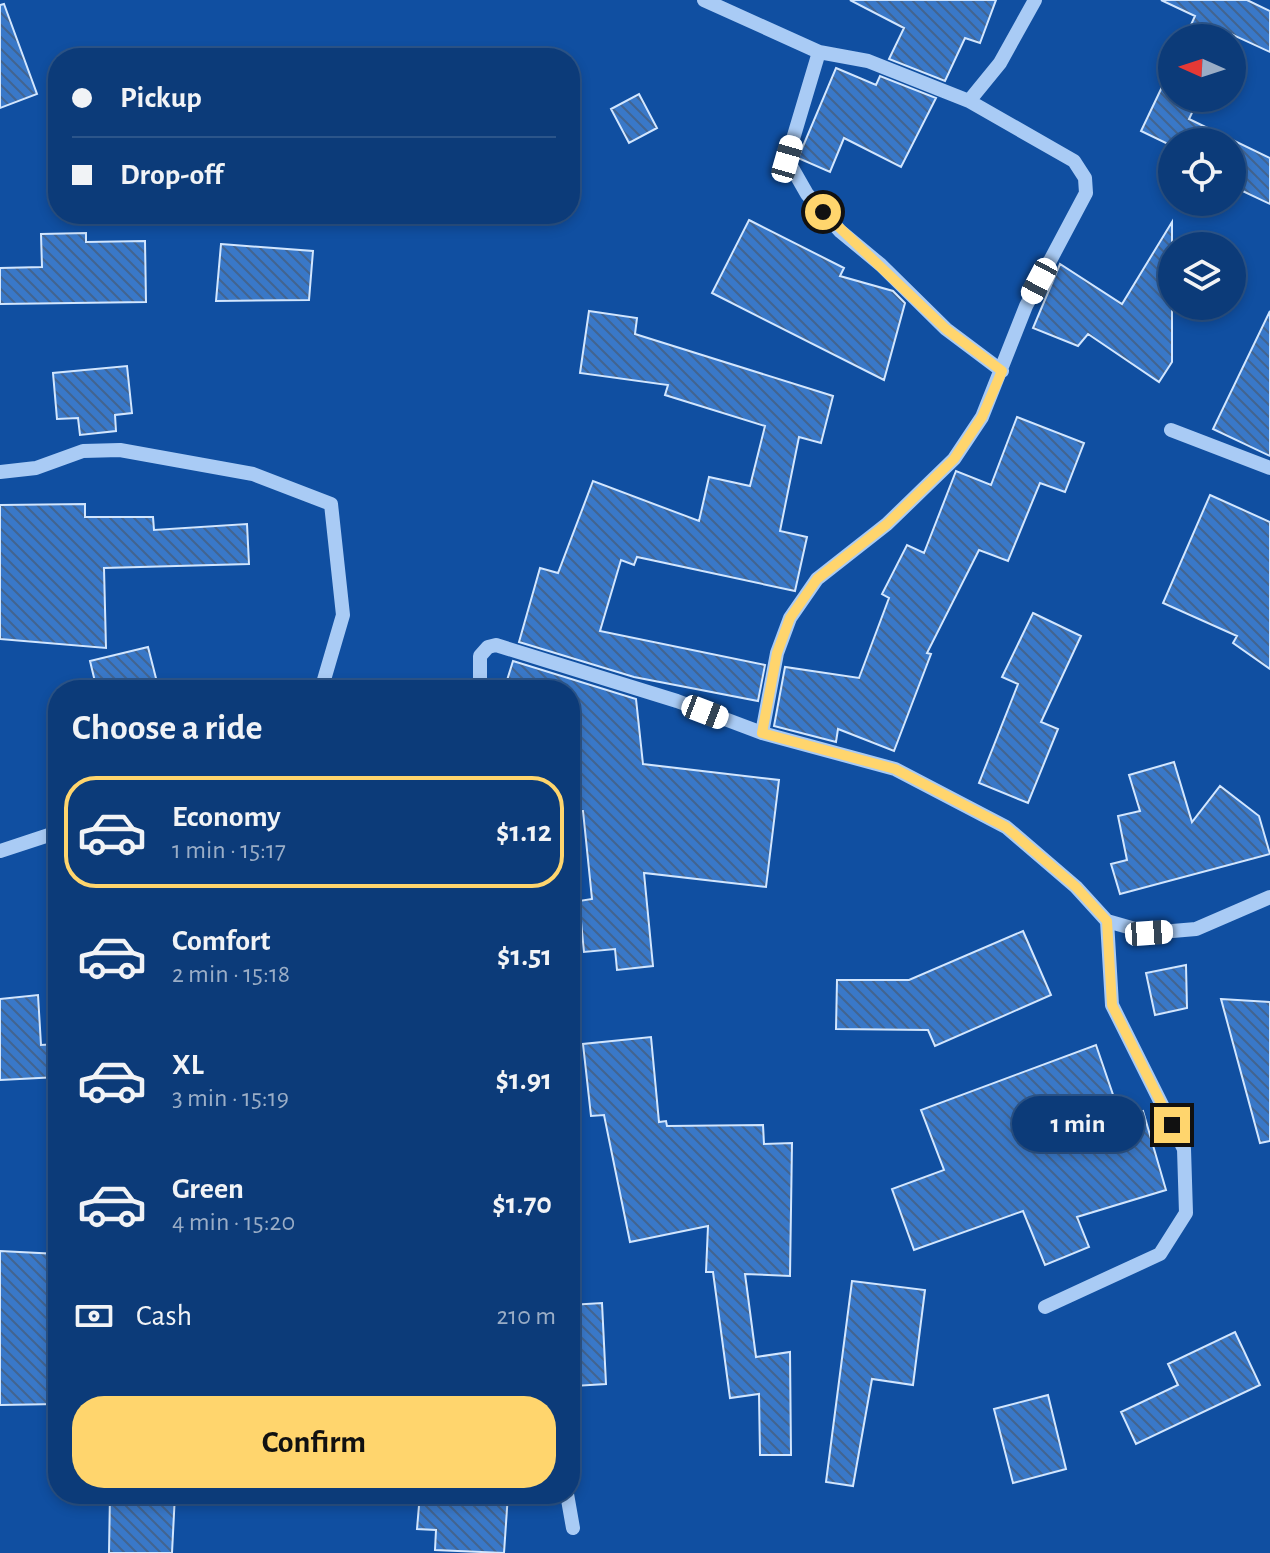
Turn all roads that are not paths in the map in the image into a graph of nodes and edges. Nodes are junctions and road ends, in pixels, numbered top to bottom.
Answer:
1 (704, 0) edge
2 (1035, 0) edge
3 (819, 52) junction
4 (969, 101) junction
5 (1002, 371) junction
6 (1171, 430) dead end
7 (1270, 468) edge
8 (0, 472) edge
9 (324, 680) edge
10 (480, 680) edge
11 (762, 733) junction
12 (48, 835) edge
13 (0, 851) edge
14 (1270, 897) edge
15 (1107, 921) junction
16 (1045, 1307) dead end
17 (569, 1504) edge
18 (573, 1528) dead end

1 - 3 street
2 - 4 street
3 - 4 street
3 - 5 street
4 - 5 street
5 - 11 street
6 - 7 street
8 - 9 street
10 - 11 street
11 - 15 street
12 - 13 street
14 - 15 street
15 - 16 street
17 - 18 street

